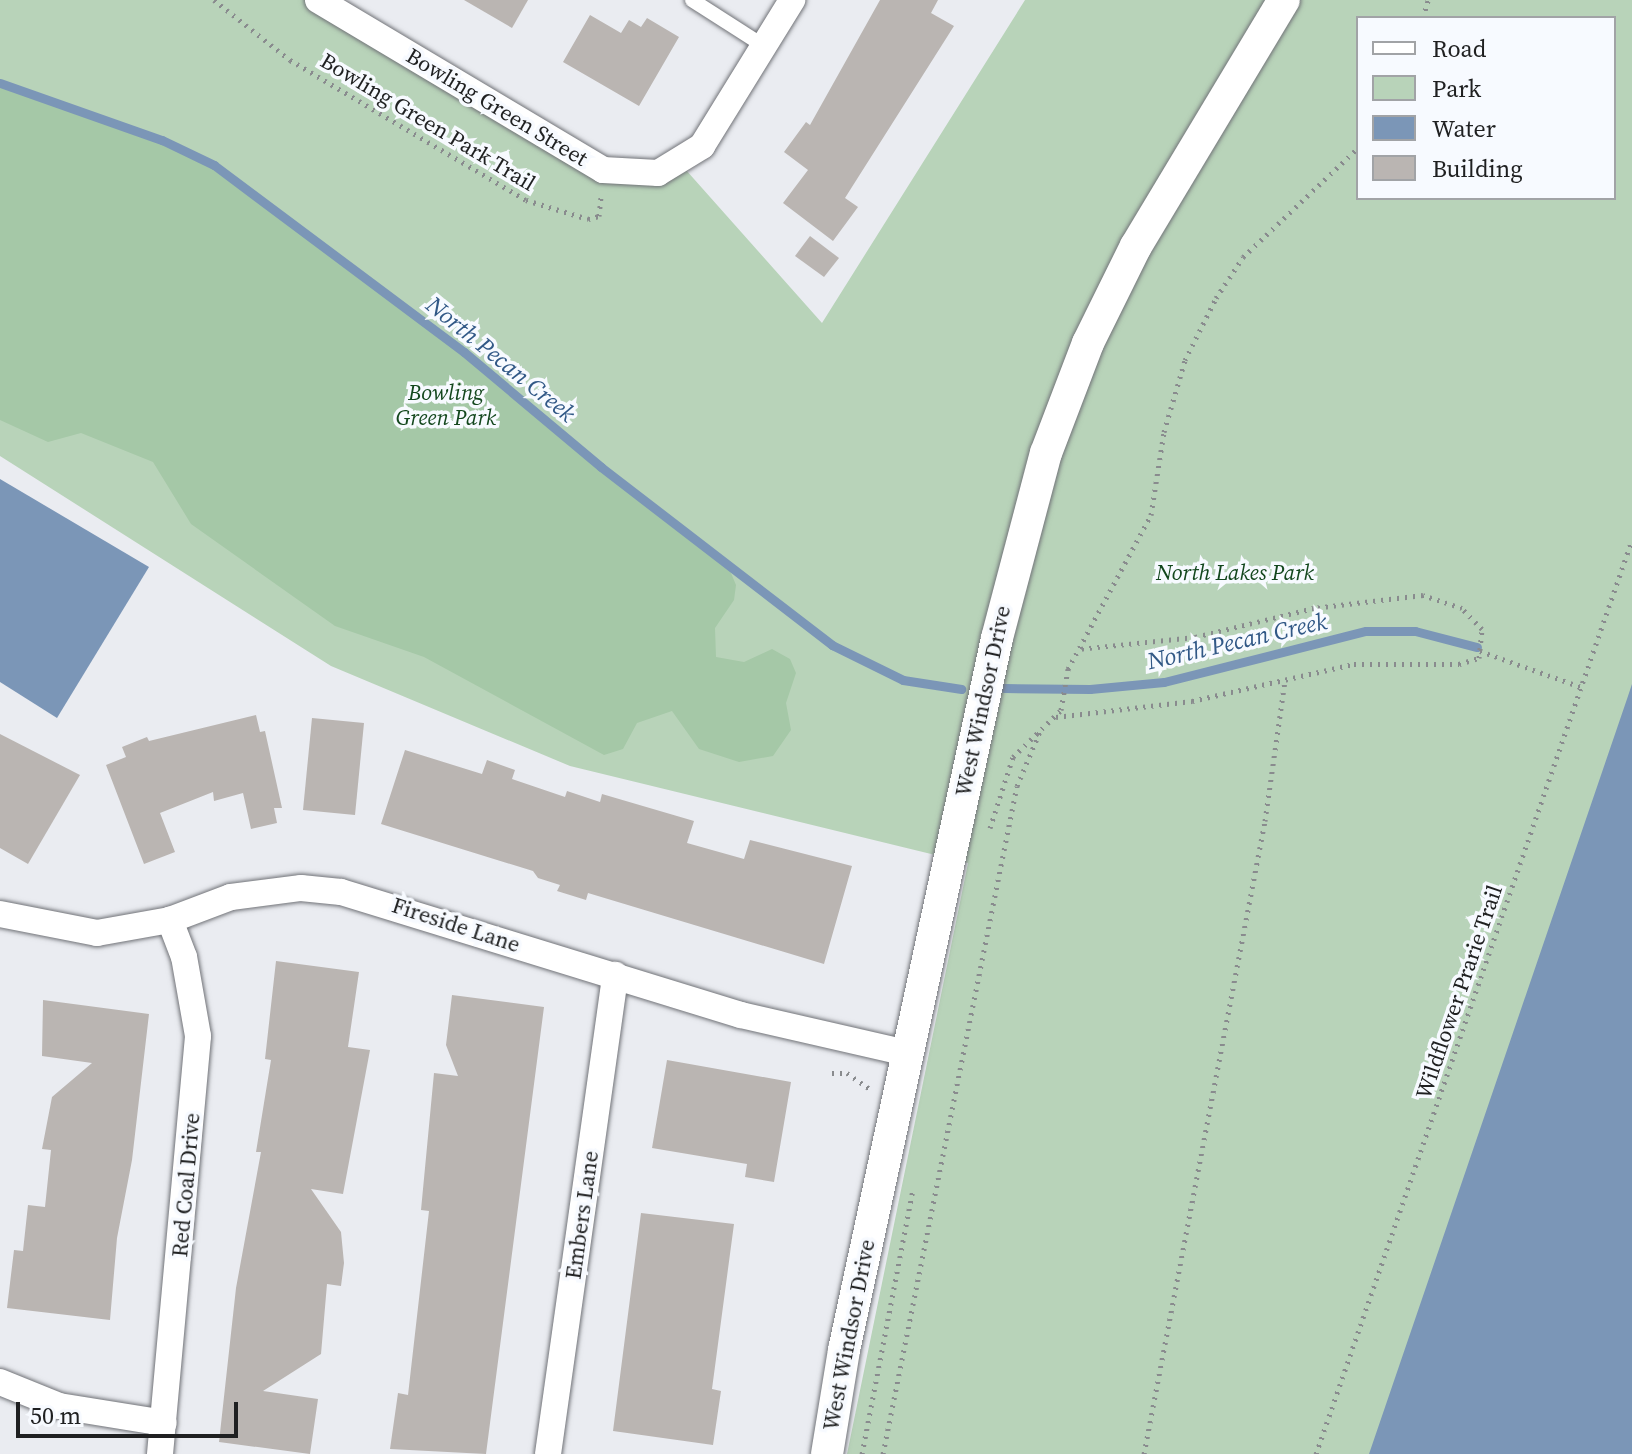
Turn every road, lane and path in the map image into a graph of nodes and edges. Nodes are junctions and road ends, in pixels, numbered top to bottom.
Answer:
1 (214, 0) edge
2 (318, 0) edge
3 (692, 0) edge
4 (792, 0) edge
5 (1284, 0) edge
6 (764, 46) junction
7 (1356, 150) edge
8 (603, 170) junction
9 (1632, 540) edge
10 (1078, 649) junction
11 (1480, 651) junction
12 (1285, 680) junction
13 (1581, 687) junction
14 (1056, 717) junction
15 (1042, 727) junction
16 (988, 838) dead end
17 (0, 914) edge
18 (170, 920) junction
19 (615, 975) junction
20 (907, 1053) junction
21 (914, 1182) dead end
22 (0, 1382) edge
23 (164, 1423) junction
24 (160, 1454) edge
25 (548, 1454) edge
26 (827, 1454) edge
27 (862, 1454) edge
28 (883, 1454) edge
29 (1144, 1454) edge
30 (1316, 1454) edge

1 - 8 path, Bowling Green Park Trail
2 - 8 street, Bowling Green Street
3 - 6 lane
4 - 6 street, Bowling Green Street
5 - 20 street, West Windsor Drive
6 - 8 street, Bowling Green Street
7 - 10 path
9 - 13 path, Wildflower Prarie Trail
10 - 11 path
10 - 14 path
11 - 12 path
11 - 13 path
12 - 14 path
12 - 29 path
13 - 30 path, Wildflower Prarie Trail
14 - 15 path
15 - 16 path
15 - 28 path
17 - 18 street, Fireside Lane
18 - 19 street, Fireside Lane
18 - 23 street, Red Coal Drive
19 - 20 street, Fireside Lane
19 - 25 street, Embers Lane
20 - 26 street, West Windsor Drive
21 - 27 path
22 - 23 street
23 - 24 street, Red Coal Drive

